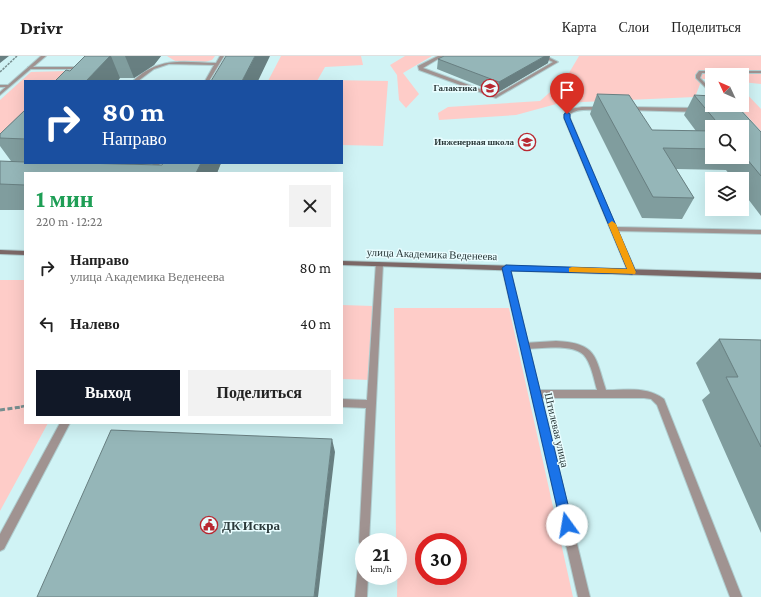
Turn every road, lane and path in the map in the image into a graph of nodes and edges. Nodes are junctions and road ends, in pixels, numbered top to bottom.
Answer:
1 (17, 56) edge
2 (44, 56) edge
3 (222, 56) edge
4 (542, 56) edge
5 (437, 57) edge
6 (90, 62) edge
7 (217, 64) junction
8 (30, 68) junction
9 (84, 68) junction
10 (0, 72) edge
11 (705, 72) edge
12 (749, 72) edge
13 (761, 72) edge
14 (77, 76) edge
15 (136, 80) edge
16 (208, 80) edge
17 (0, 86) edge
18 (8, 86) junction
19 (705, 86) edge
20 (0, 94) edge
21 (605, 109) edge
22 (620, 109) edge
23 (704, 110) edge
24 (614, 229) junction
25 (761, 232) edge
26 (0, 252) edge
27 (24, 253) edge
28 (343, 263) edge
29 (379, 264) junction
30 (506, 268) junction
31 (632, 272) junction
32 (761, 276) edge
33 (524, 346) junction
34 (536, 394) junction
35 (603, 394) junction
36 (343, 403) edge
37 (371, 404) junction
38 (24, 406) edge
39 (0, 410) edge
40 (63, 424) edge
41 (364, 533) edge
42 (0, 545) edge
43 (362, 585) edge
44 (361, 597) edge
45 (584, 597) edge
46 (736, 597) edge

1 - 10 path
2 - 8 street
3 - 7 street
4 - 5 street
6 - 9 street
7 - 15 street
7 - 16 street
8 - 9 street
8 - 18 street
9 - 14 street
11 - 19 street
12 - 13 street
17 - 18 street
18 - 20 street
21 - 24 street
22 - 23 street
24 - 25 street
24 - 31 street
26 - 27 street
28 - 29 street, улица Академика Веденеева
29 - 30 street, улица Академика Веденеева
29 - 37 street
30 - 31 street, улица Академика Веденеева
30 - 33 street, Штилевая улица
31 - 32 street, улица Академика Веденеева
33 - 34 street, Штилевая улица
33 - 35 street
34 - 35 street
34 - 45 street, Штилевая улица
35 - 46 street
36 - 37 street
37 - 41 street
38 - 39 path
40 - 42 street
43 - 44 street

